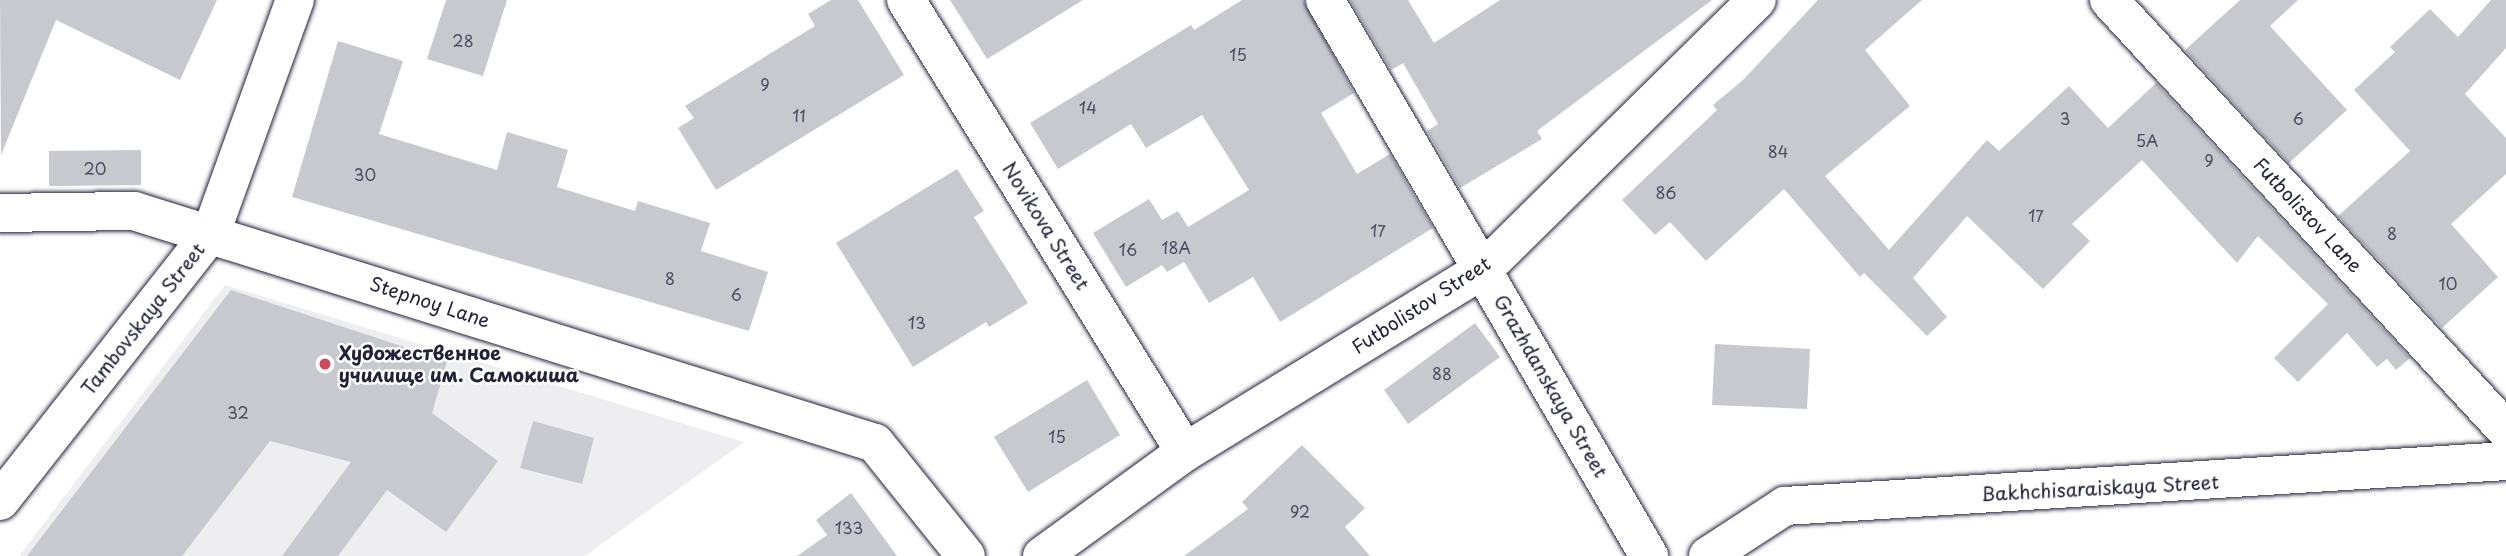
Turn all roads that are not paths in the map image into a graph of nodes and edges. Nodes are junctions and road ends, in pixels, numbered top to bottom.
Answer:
1 (295, 0) edge
2 (906, 0) edge
3 (1325, 0) edge
4 (1756, 0) edge
5 (2109, 0) edge
6 (0, 213) edge
7 (211, 233) junction
8 (1484, 269) junction
9 (2506, 429) edge
10 (1185, 452) junction
11 (2506, 461) edge
12 (0, 501) edge
13 (966, 556) edge
14 (1042, 556) edge
15 (1649, 556) edge
16 (1708, 556) edge

1 - 7 street, Tambovskaya Street
2 - 10 street, Novikova Street
3 - 8 street, Grazhdanskaya Street
4 - 8 street, Futbolistov Street
5 - 9 street, Futbolistov Lane
6 - 7 street, Stepnoy Lane
7 - 12 street, Tambovskaya Street
7 - 13 street, Stepnoy Lane
8 - 10 street, Futbolistov Street
8 - 15 street, Grazhdanskaya Street
10 - 14 street, Futbolistov Street
11 - 16 street, Bakhchisaraiskaya Street

